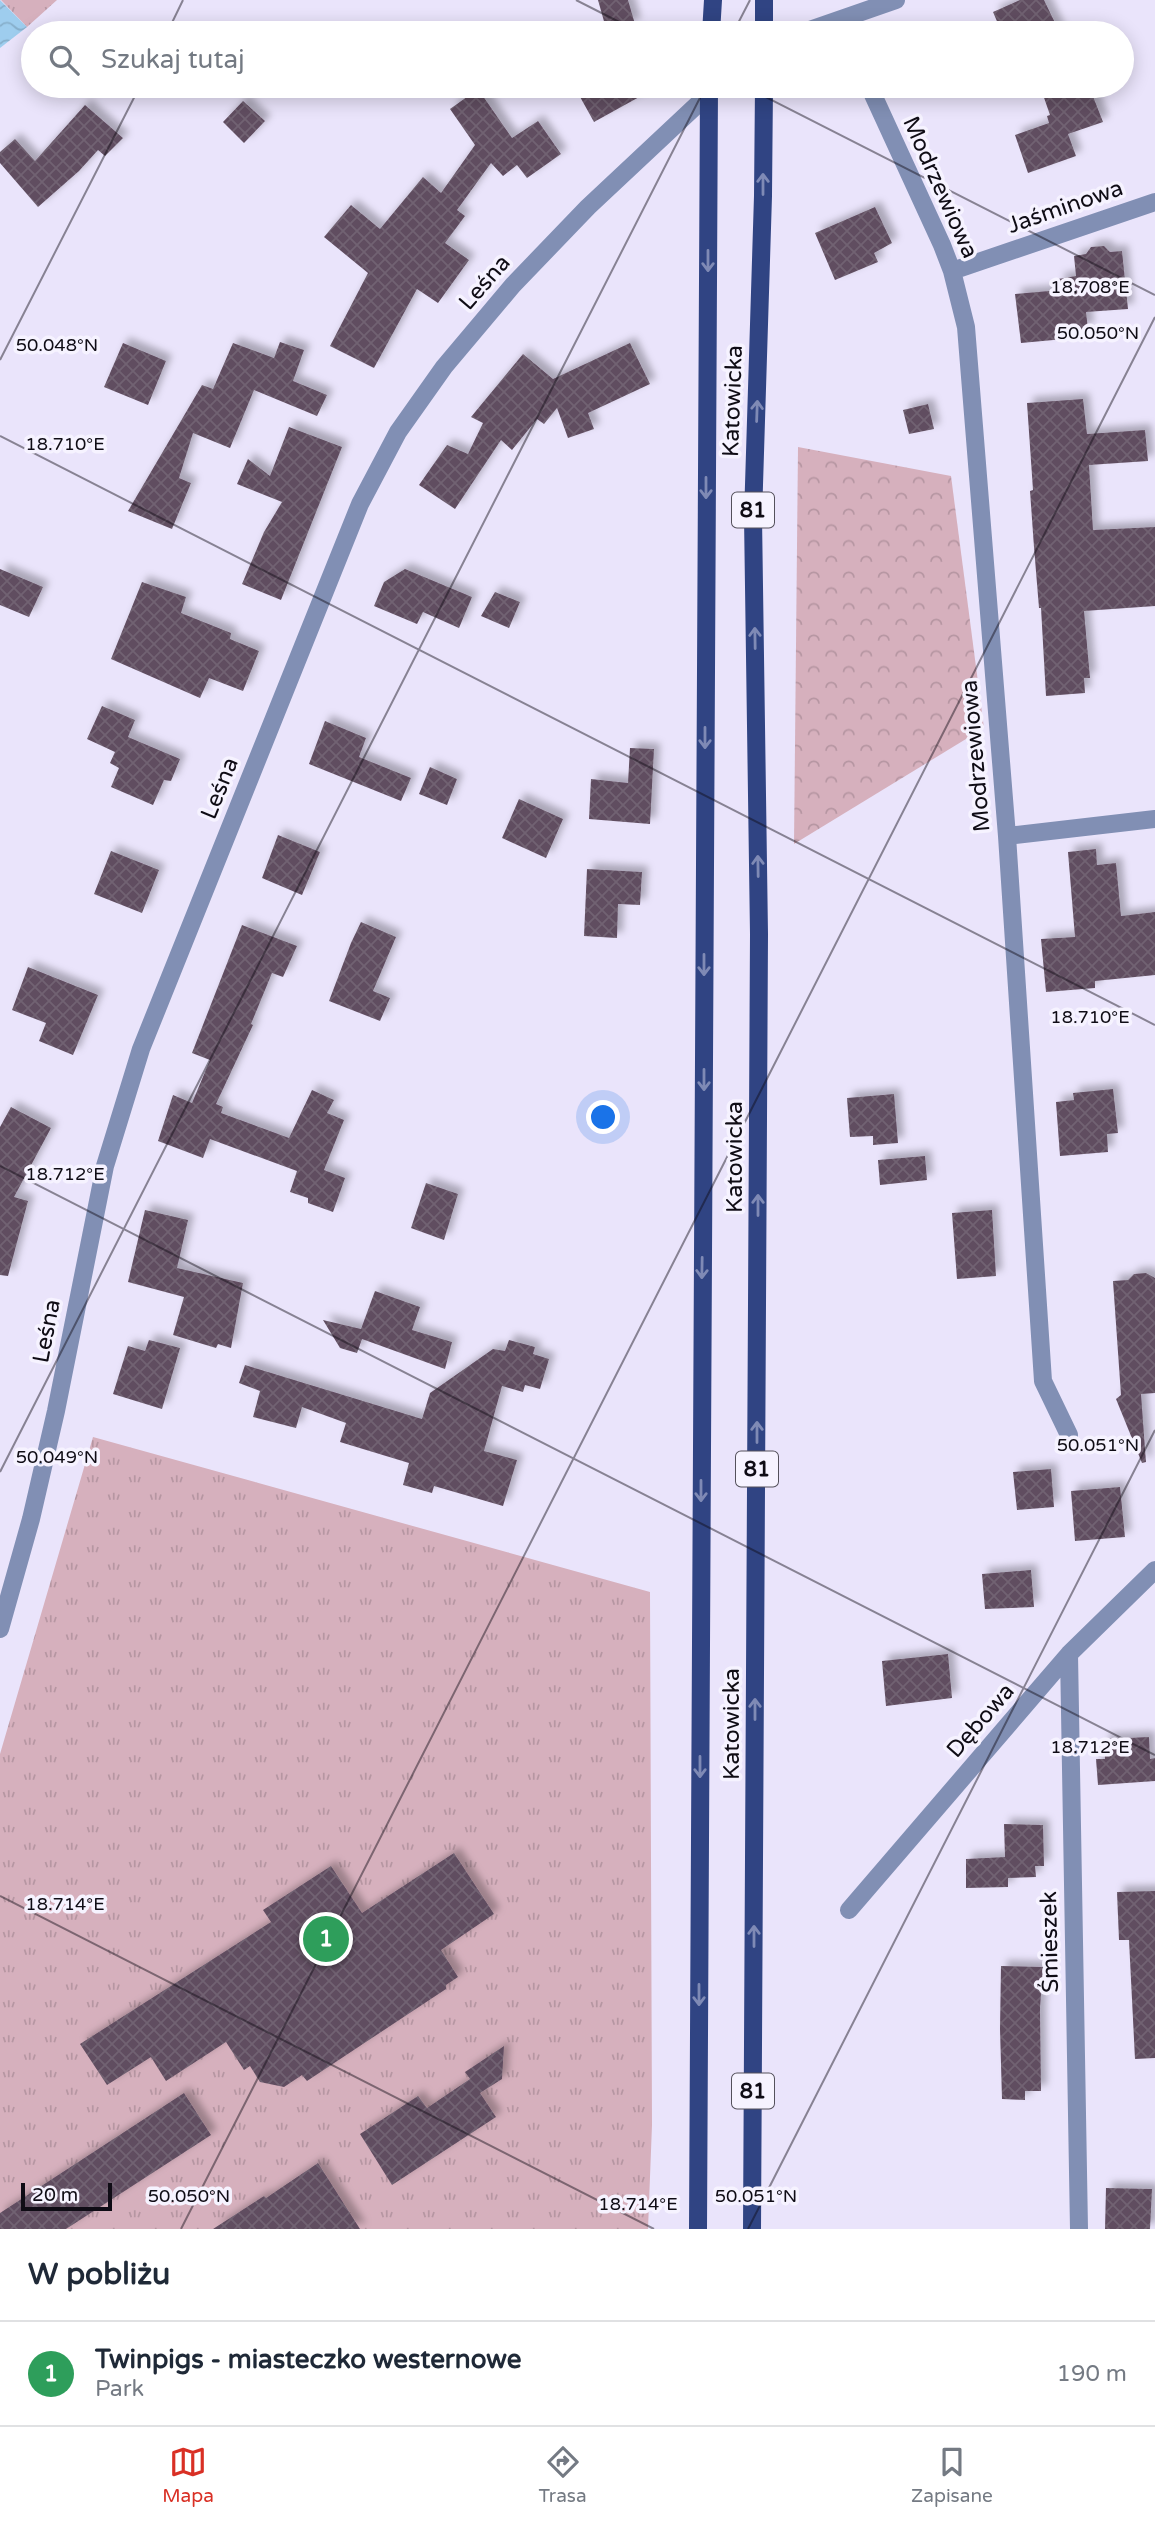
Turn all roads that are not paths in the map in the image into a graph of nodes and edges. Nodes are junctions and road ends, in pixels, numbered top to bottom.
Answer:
1 (713, 0) edge
2 (764, 0) edge
3 (896, 0) edge
4 (712, 21) edge
5 (764, 21) edge
6 (857, 21) edge
7 (703, 98) edge
8 (712, 98) edge
9 (764, 98) edge
10 (875, 98) edge
11 (1155, 202) edge
12 (952, 271) junction
13 (1155, 819) edge
14 (1007, 836) junction
15 (1069, 1435) dead end
16 (1155, 1570) edge
17 (0, 1629) edge
18 (1069, 1654) junction
19 (849, 1910) dead end
20 (698, 2229) edge
21 (752, 2229) edge
22 (1079, 2229) edge

1 - 4 main road
2 - 5 main road
3 - 6 street
7 - 17 street, Leśna
8 -> 20 main road, Katowicka / 81
21 -> 9 main road, Katowicka / 81
10 - 12 street, Modrzewiowa
11 - 12 street, Jaśminowa
12 - 14 street, Modrzewiowa
13 - 14 street
14 - 15 street, Modrzewiowa
16 - 18 street, Dębowa
18 - 19 street, Dębowa
18 - 22 street, Śmieszek

